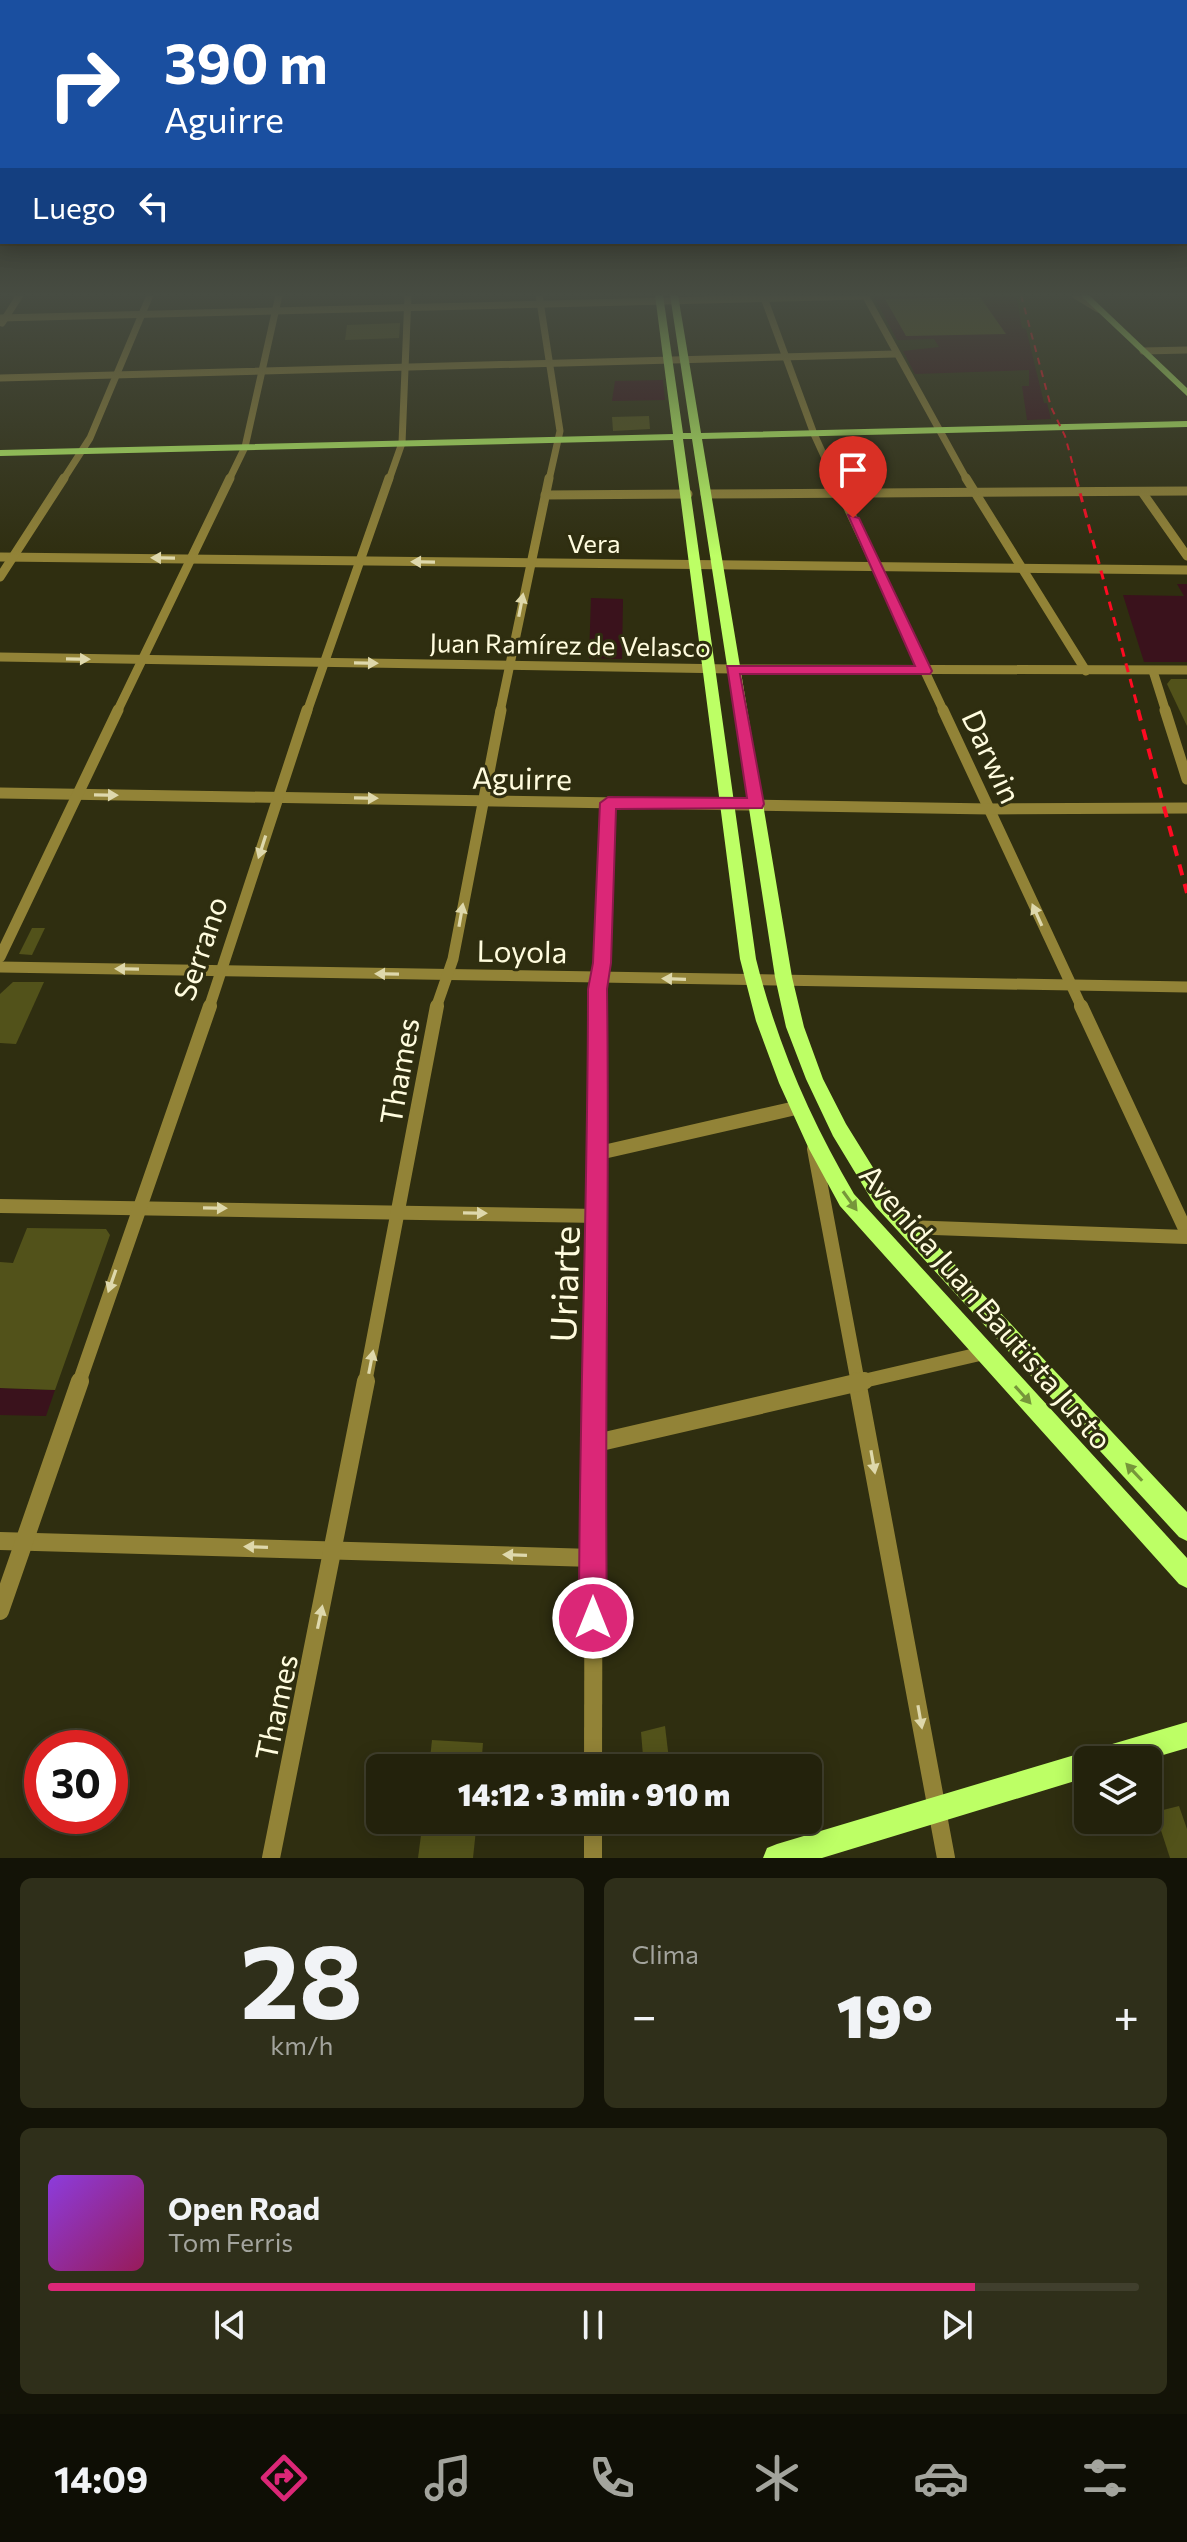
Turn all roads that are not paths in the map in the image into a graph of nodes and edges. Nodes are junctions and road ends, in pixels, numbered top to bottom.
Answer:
1 (114, 382) edge
2 (260, 382) edge
3 (404, 382) edge
4 (551, 382) edge
5 (671, 382) edge
6 (688, 382) edge
7 (795, 382) edge
8 (910, 382) edge
9 (1187, 424) edge
10 (937, 431) junction
11 (814, 434) junction
12 (678, 437) junction
13 (697, 437) junction
14 (558, 439) junction
15 (402, 443) junction
16 (245, 447) junction
17 (82, 451) junction
18 (0, 453) edge
19 (1187, 491) edge
20 (974, 492) junction
21 (1142, 492) junction
22 (841, 493) junction
23 (688, 494) junction
24 (705, 494) junction
25 (545, 495) junction
26 (1187, 556) edge
27 (0, 557) edge
28 (13, 557) junction
29 (190, 559) junction
30 (359, 562) junction
31 (529, 564) junction
32 (698, 565) junction
33 (718, 565) junction
34 (876, 567) junction
35 (1019, 569) junction
36 (1187, 570) edge
37 (0, 577) edge
38 (0, 657) edge
39 (143, 659) junction
40 (324, 662) junction
41 (509, 664) junction
42 (710, 669) junction
43 (732, 669) junction
44 (1187, 670) edge
45 (925, 671) junction
46 (1086, 671) junction
47 (1153, 671) junction
48 (1187, 779) edge
49 (0, 793) edge
50 (76, 795) junction
51 (279, 797) junction
52 (482, 800) junction
53 (608, 803) junction
54 (729, 804) junction
55 (756, 804) junction
56 (1187, 808) edge
57 (990, 809) junction
58 (0, 957) edge
59 (0, 967) edge
60 (222, 970) junction
61 (447, 975) junction
62 (601, 977) junction
63 (752, 981) junction
64 (784, 982) junction
65 (1069, 986) junction
66 (1187, 987) edge
67 (800, 1107) junction
68 (811, 1134) junction
69 (599, 1153) junction
70 (0, 1206) edge
71 (137, 1207) junction
72 (400, 1211) junction
73 (599, 1216) junction
74 (905, 1227) junction
75 (1187, 1235) edge
76 (984, 1353) junction
77 (858, 1385) junction
78 (592, 1444) junction
79 (1187, 1529) edge
80 (0, 1541) edge
81 (25, 1541) junction
82 (334, 1549) junction
83 (593, 1558) junction
84 (1187, 1576) edge
85 (0, 1611) edge
86 (1187, 1735) edge
87 (1150, 1746) edge
88 (593, 1754) edge
89 (1074, 1768) edge
90 (937, 1810) junction
91 (593, 1834) edge
92 (271, 1858) edge
93 (593, 1858) edge
94 (777, 1858) edge
95 (946, 1858) edge

1 - 17 street
2 - 16 street
3 - 15 street, Serrano
4 - 14 street, Thames
5 - 12 main road, Avenida Juan Bautista Justo
6 - 13 main road, Avenida Juan Bautista Justo
7 - 11 street, Darwin
8 - 10 street
9 - 10 main road
10 - 11 main road
10 - 20 street
11 - 13 main road
11 - 22 street, Darwin
12 - 13 main road
12 - 14 main road
12 - 23 main road, Avenida Juan Bautista Justo
13 - 24 main road, Avenida Juan Bautista Justo
14 - 15 main road
14 - 25 street, Thames
15 - 16 main road
15 - 30 street, Serrano
16 - 17 main road
16 - 29 street
17 - 18 main road
17 - 28 street
19 - 21 street
20 - 21 street
20 - 22 street
20 - 35 street
21 - 26 street
22 - 24 street
22 - 34 street, Darwin
23 - 25 street
23 - 32 main road, Avenida Juan Bautista Justo
24 - 33 main road, Avenida Juan Bautista Justo
25 - 31 street, Thames
27 - 28 street, Vera
29 -> 28 street, Vera
28 - 37 street
29 - 30 street, Vera
29 - 39 street
31 -> 30 street, Vera
30 - 40 street, Serrano
31 - 32 street, Vera
41 -> 31 street, Thames
32 - 33 street, Vera
32 - 42 main road, Avenida Juan Bautista Justo
33 - 34 street, Vera
33 - 43 main road, Avenida Juan Bautista Justo
34 - 35 street, Vera
34 - 45 street, Darwin
35 - 36 street, Vera
35 - 46 street
38 -> 39 street, Juan Ramírez de Velasco
39 - 40 street, Juan Ramírez de Velasco
39 - 50 street
40 -> 41 street, Juan Ramírez de Velasco
40 - 51 street, Serrano
41 - 42 street, Juan Ramírez de Velasco
41 - 52 street, Thames
42 - 43 street, Juan Ramírez de Velasco
42 - 54 main road, Avenida Juan Bautista Justo
43 - 45 street, Juan Ramírez de Velasco
43 - 55 main road, Avenida Juan Bautista Justo
44 - 47 street, Juan Ramírez de Velasco
45 - 46 street, Juan Ramírez de Velasco
45 - 57 street, Darwin
46 - 47 street, Juan Ramírez de Velasco
47 - 48 street
49 - 50 street, Aguirre
50 -> 51 street, Aguirre
50 - 58 street
51 -> 52 street, Aguirre
51 -> 60 street, Serrano
52 - 53 street, Aguirre
61 -> 52 street, Thames
53 - 54 street, Aguirre
53 - 62 street, Uriarte
54 - 55 street, Aguirre
54 - 63 main road, Avenida Juan Bautista Justo
55 - 57 street, Aguirre
55 - 64 main road, Avenida Juan Bautista Justo
56 - 57 street, Aguirre
65 -> 57 street, Darwin
60 -> 59 street, Loyola
61 -> 60 street, Loyola
60 - 71 street, Serrano
61 - 62 street, Loyola
61 - 72 street, Thames
63 -> 62 street, Loyola
62 - 69 street, Uriarte
63 - 64 street, Loyola
63 - 67 main road, Avenida Juan Bautista Justo
64 - 65 street, Loyola
64 - 74 main road, Avenida Juan Bautista Justo
65 - 66 street, Loyola
65 - 75 street, Darwin
67 - 68 main road, Avenida Juan Bautista Justo
67 - 69 street
68 -> 76 main road, Avenida Juan Bautista Justo
68 - 77 street
69 - 73 street, Uriarte
70 - 71 street
71 -> 72 street
71 -> 81 street, Serrano
72 -> 73 street
82 -> 72 street, Thames
73 - 78 street, Uriarte
74 - 75 street
79 -> 74 main road, Avenida Juan Bautista Justo
76 - 77 street
76 -> 84 main road, Avenida Juan Bautista Justo
77 - 78 street
77 -> 90 street
78 - 83 street, Uriarte
80 - 81 street
82 -> 81 street
81 - 85 street, Serrano
83 -> 82 street
92 -> 82 street, Thames
83 - 88 street, Uriarte
86 - 87 main road
89 - 90 main road
90 - 94 main road
90 - 95 street
91 - 93 street

